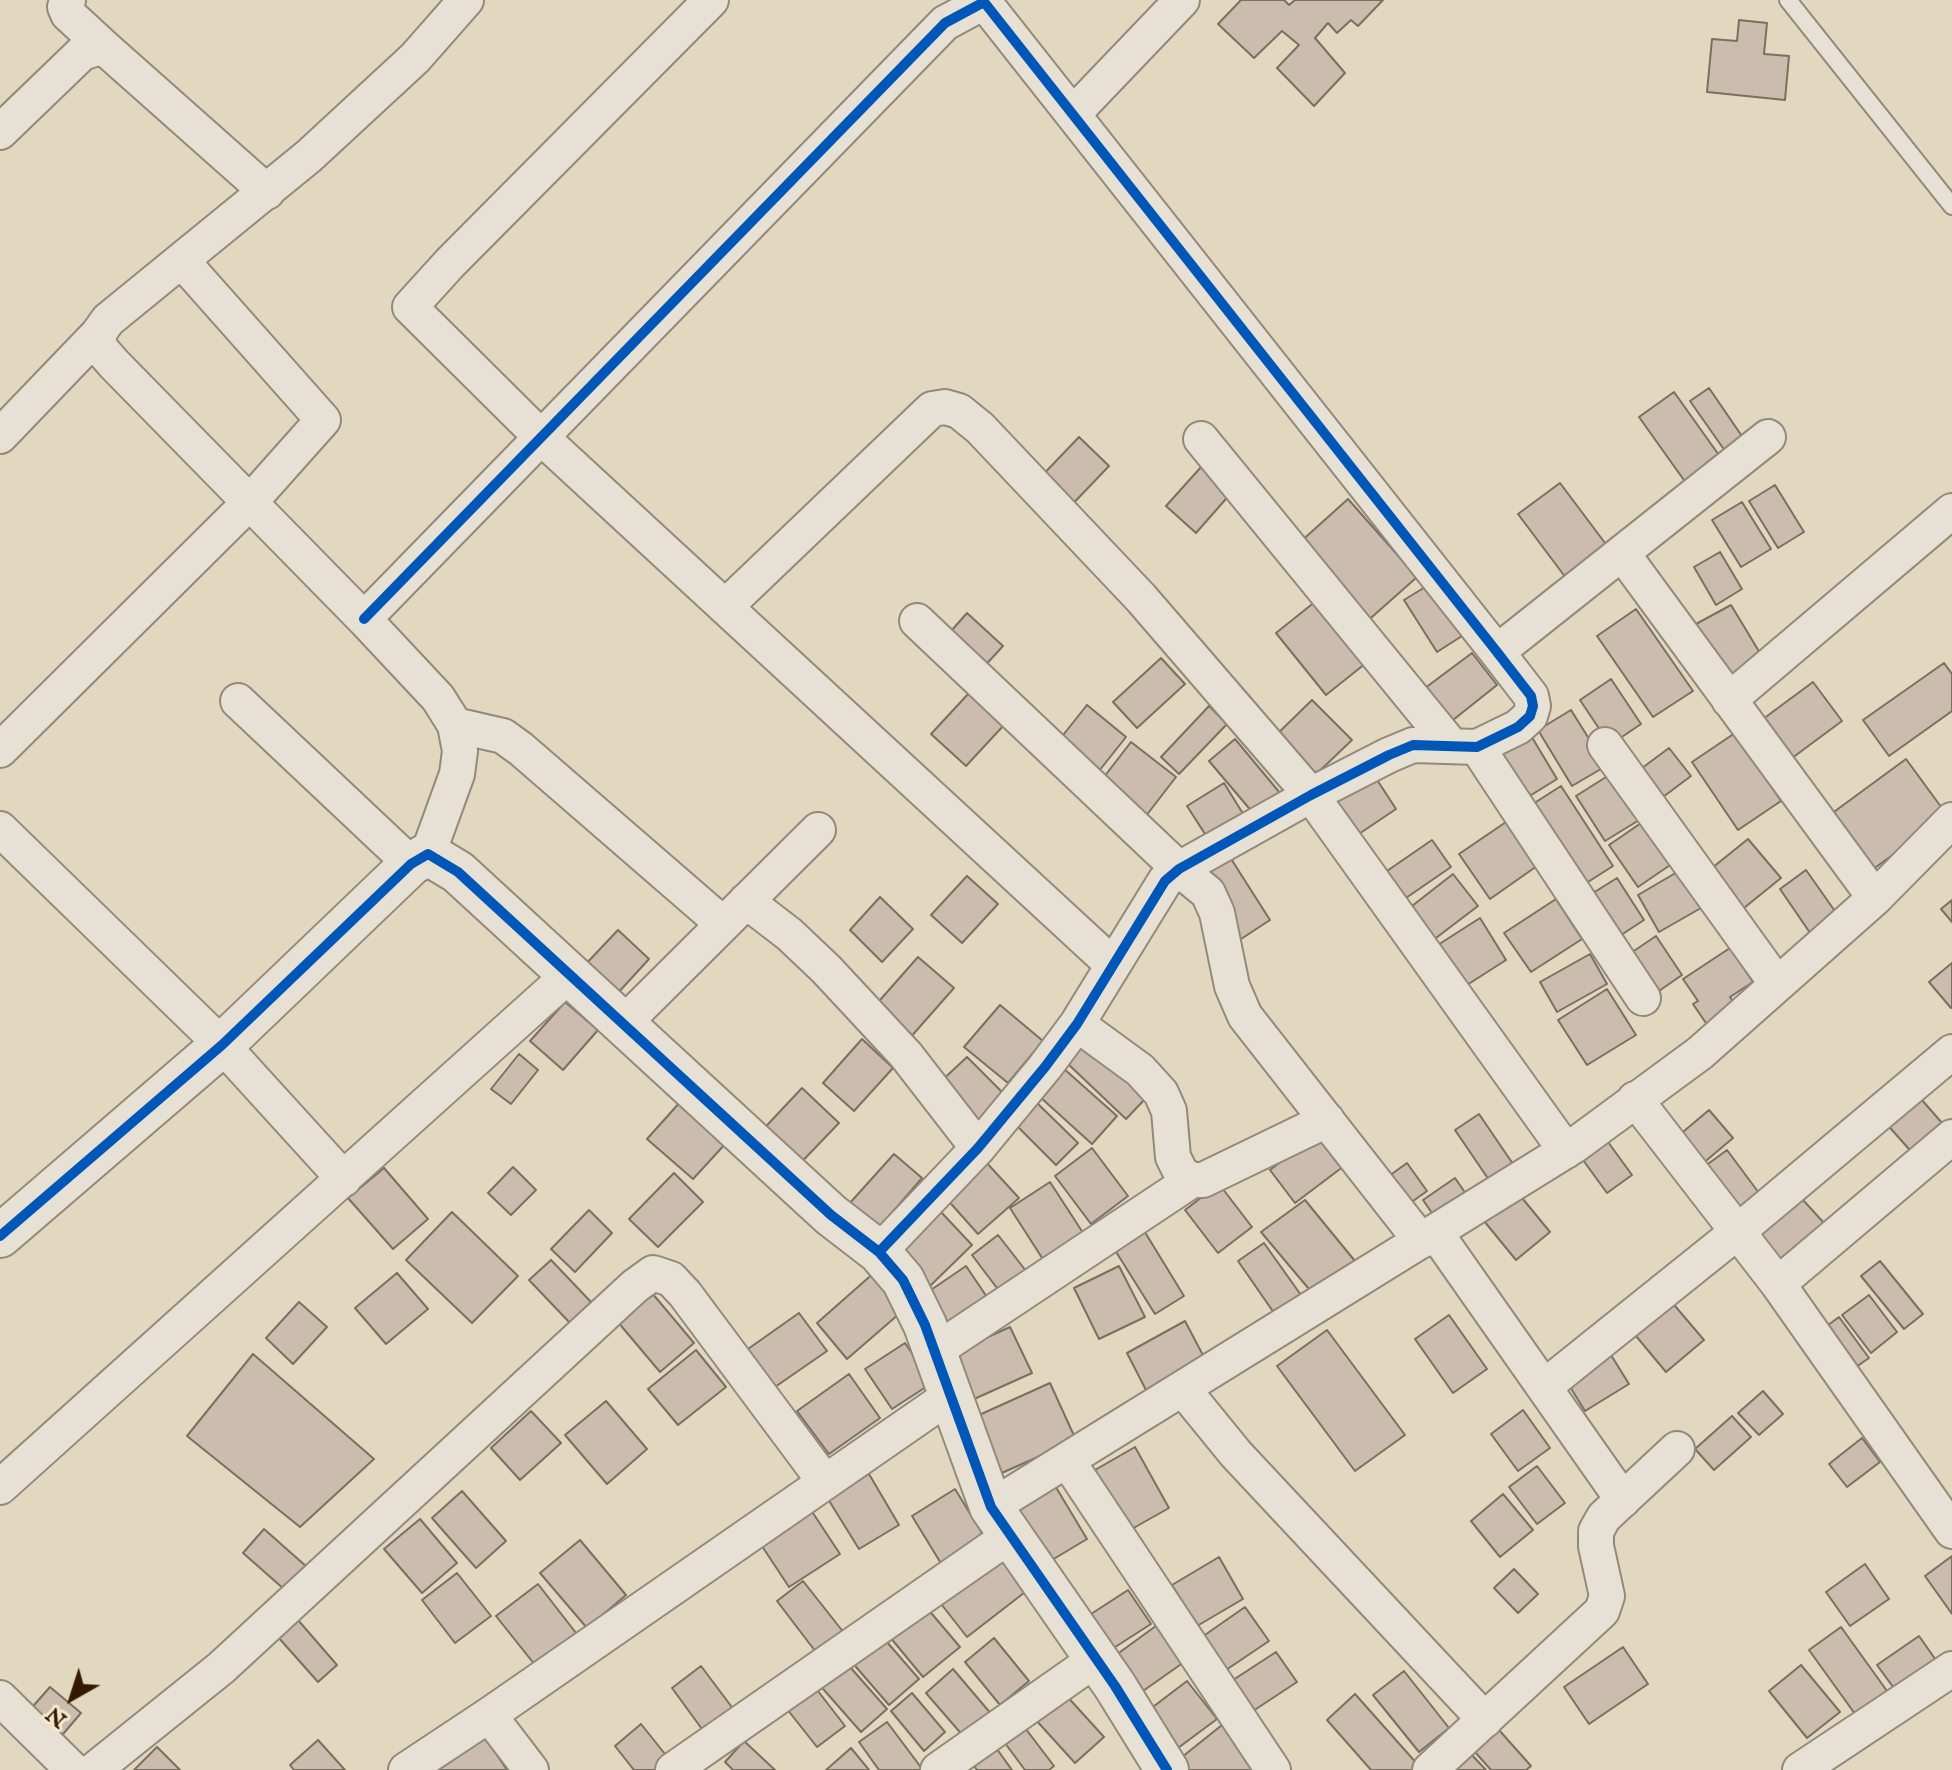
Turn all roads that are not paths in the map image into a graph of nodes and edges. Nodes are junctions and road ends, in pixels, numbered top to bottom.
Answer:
1 (68, 0) edge
2 (466, 0) edge
3 (711, 0) edge
4 (1182, 0) edge
5 (1788, 0) edge
6 (983, 1) edge
7 (106, 49) junction
8 (1073, 114) junction
9 (0, 132) edge
10 (267, 192) junction
11 (1952, 206) edge
12 (182, 261) junction
13 (98, 334) junction
14 (0, 436) edge
15 (1768, 437) dead end
16 (542, 438) junction
17 (1201, 439) dead end
18 (250, 502) junction
19 (1952, 511) edge
20 (1622, 553) junction
21 (725, 607) junction
22 (364, 619) junction
23 (917, 621) dead end
24 (1497, 652) junction
25 (1729, 700) junction
26 (238, 701) dead end
27 (455, 725) junction
28 (1605, 745) dead end
29 (1464, 746) junction
30 (0, 750) edge
31 (1311, 795) junction
32 (1952, 820) edge
33 (0, 829) edge
34 (818, 830) dead end
35 (420, 859) junction
36 (1179, 869) junction
37 (1875, 898) junction
38 (735, 913) junction
39 (1112, 964) junction
40 (569, 975) junction
41 (1777, 984) junction
42 (1643, 998) dead end
43 (624, 1023) junction
44 (1077, 1024) junction
45 (222, 1045) junction
46 (1952, 1052) edge
47 (1635, 1099) junction
48 (1327, 1120) junction
49 (1952, 1137) edge
50 (978, 1148) junction
51 (1566, 1151) junction
52 (344, 1179) junction
53 (1192, 1180) junction
54 (1736, 1233) junction
55 (0, 1236) edge
56 (1428, 1237) junction
57 (879, 1252) junction
58 (1778, 1284) junction
59 (935, 1351) junction
60 (1544, 1387) junction
61 (1183, 1389) junction
62 (951, 1395) junction
63 (1677, 1449) dead end
64 (1067, 1460) junction
65 (825, 1482) junction
66 (0, 1487) edge
67 (1623, 1500) junction
68 (1001, 1521) junction
69 (1952, 1531) edge
70 (1096, 1659) junction
71 (1952, 1669) edge
72 (0, 1698) edge
73 (489, 1715) junction
74 (1485, 1720) junction
75 (73, 1770) edge
76 (94, 1770) edge
77 (406, 1770) edge
78 (531, 1770) edge
79 (673, 1770) edge
80 (938, 1770) edge
81 (1167, 1770) edge
82 (1273, 1770) edge
83 (1430, 1770) edge
84 (1800, 1770) edge

1 - 7 street
2 - 10 street
3 - 16 street
4 - 8 street
5 - 11 lane
6 - 8 street
6 - 16 street
7 - 9 street
7 - 10 street
8 - 24 street
10 - 12 street
12 - 13 street
12 - 18 street
13 - 14 street
13 - 18 street
15 - 20 street
16 - 21 street
16 - 22 street
17 - 29 street
18 - 22 street
18 - 30 street
19 - 25 street
20 - 24 street
20 - 25 street
21 - 31 street
21 - 39 street
22 - 27 street
23 - 36 street
24 - 29 street
25 - 37 street
26 - 35 street
27 - 35 street
27 - 38 street
28 - 41 street
29 - 31 street
29 - 42 street
31 - 36 street
31 - 51 street
32 - 37 street
33 - 45 street
34 - 38 street
35 - 40 street
35 - 45 street
36 - 39 street
36 - 48 street
37 - 41 street
38 - 43 street
38 - 50 street
39 - 44 street
40 - 43 street
40 - 52 street
41 - 47 street
43 - 57 street
44 - 50 street
44 - 53 street
45 - 52 street
45 - 55 street
46 - 54 street
47 - 51 street
47 - 54 street
48 - 53 street
48 - 56 street
49 - 58 street
50 - 57 street
51 - 56 street
52 - 66 street
53 - 59 street
54 - 58 street
54 - 60 street
56 - 60 street
56 - 61 street
57 - 59 street
58 - 69 street
59 - 62 street
60 - 67 street
61 - 64 street
61 - 74 street
62 - 65 street
62 - 68 street
63 - 67 street
64 - 68 street
64 - 82 street
65 - 73 street
65 - 76 street
67 - 74 street
68 - 70 street
68 - 79 street
70 - 80 street
70 - 81 street
71 - 84 street
72 - 75 street
73 - 77 street
73 - 78 street
74 - 83 street

